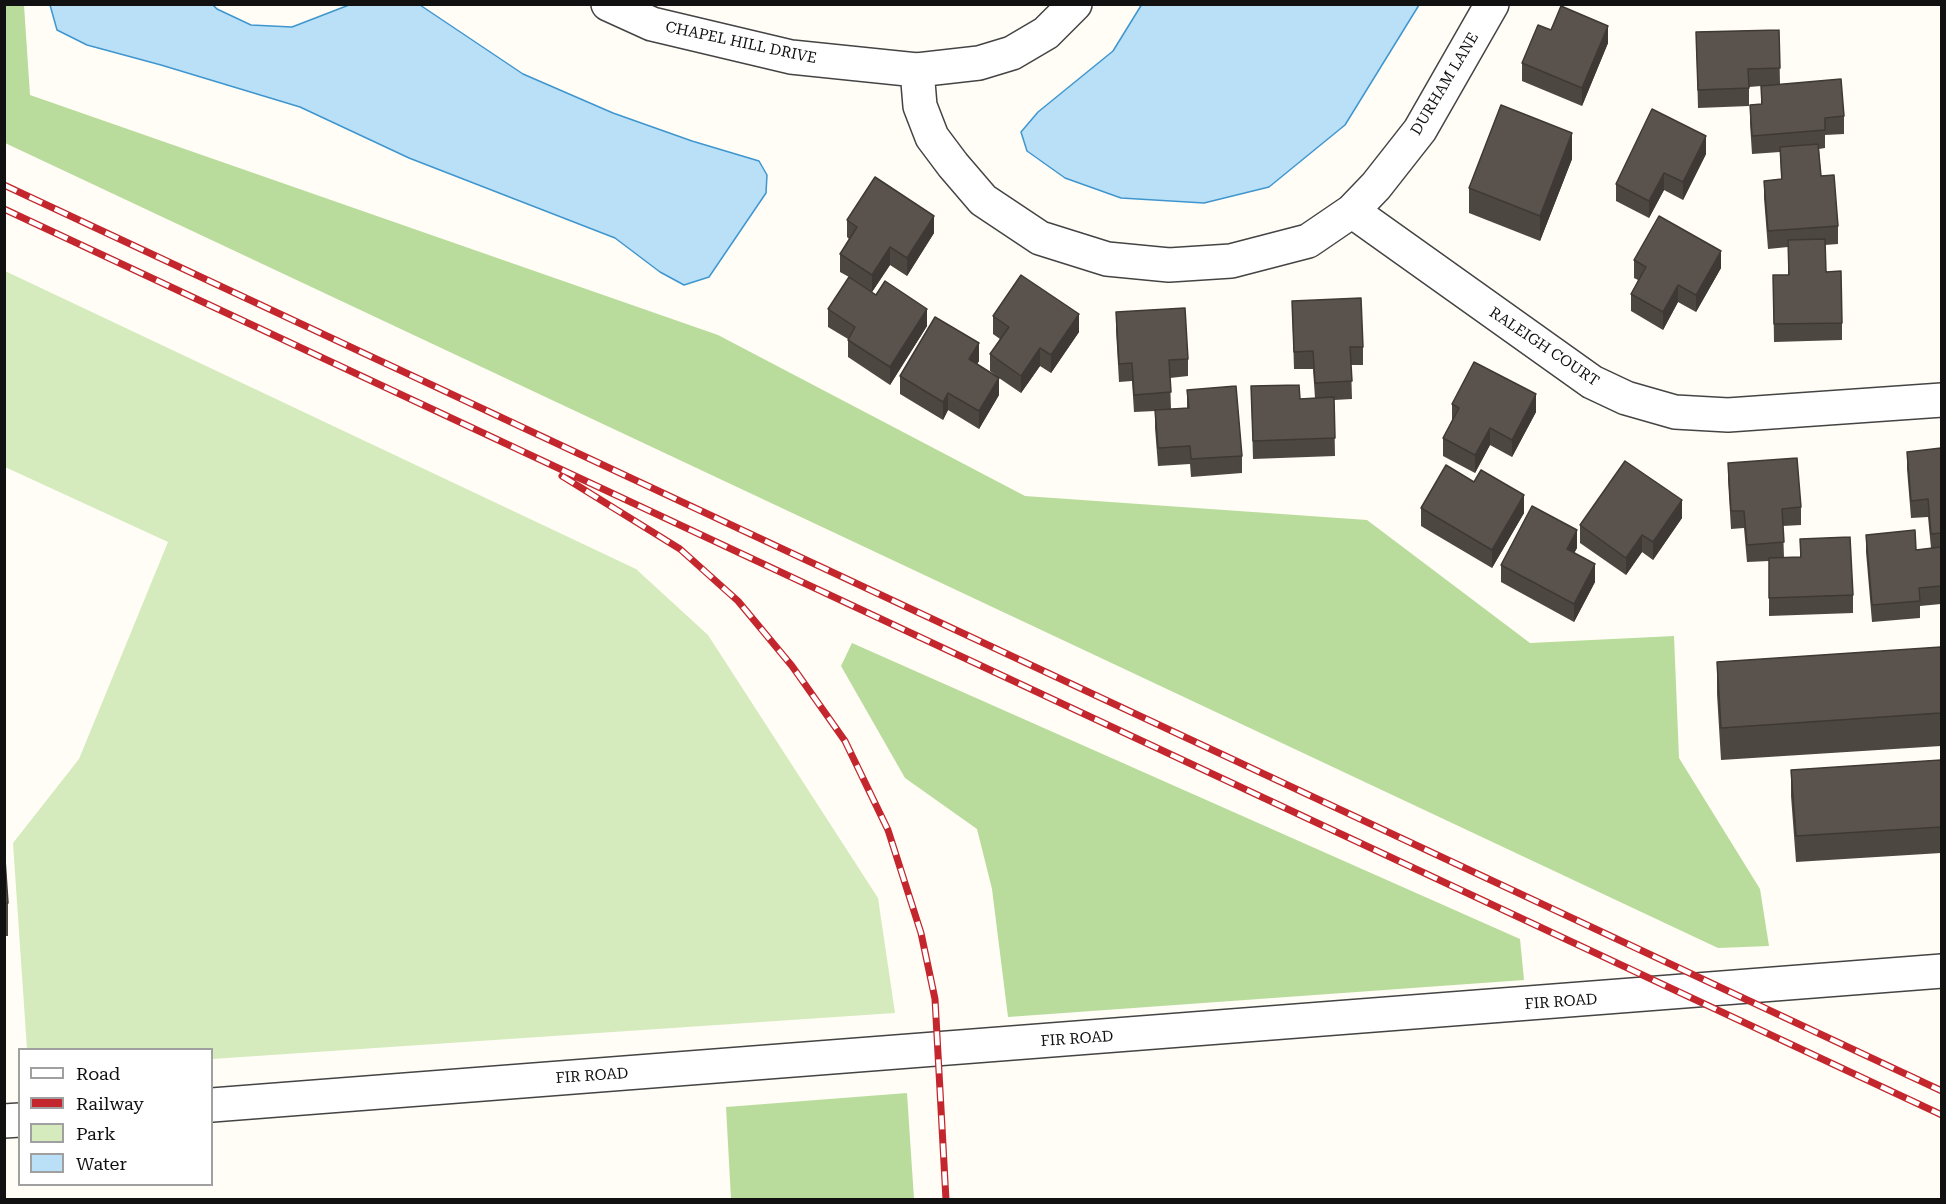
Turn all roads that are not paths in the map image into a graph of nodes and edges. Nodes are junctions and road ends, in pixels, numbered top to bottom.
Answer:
1 (608, 4) edge
2 (1074, 4) edge
3 (1492, 4) edge
4 (917, 70) junction
5 (1352, 211) junction
6 (1941, 400) edge
7 (1941, 971) edge
8 (213, 1105) edge

1 - 4 street, CHAPEL HILL DRIVE
2 - 4 street, CHAPEL HILL DRIVE
3 - 5 street, DURHAM LANE
4 - 5 street, DURHAM LANE
5 - 6 street, RALEIGH COURT
7 - 8 street, FIR ROAD

